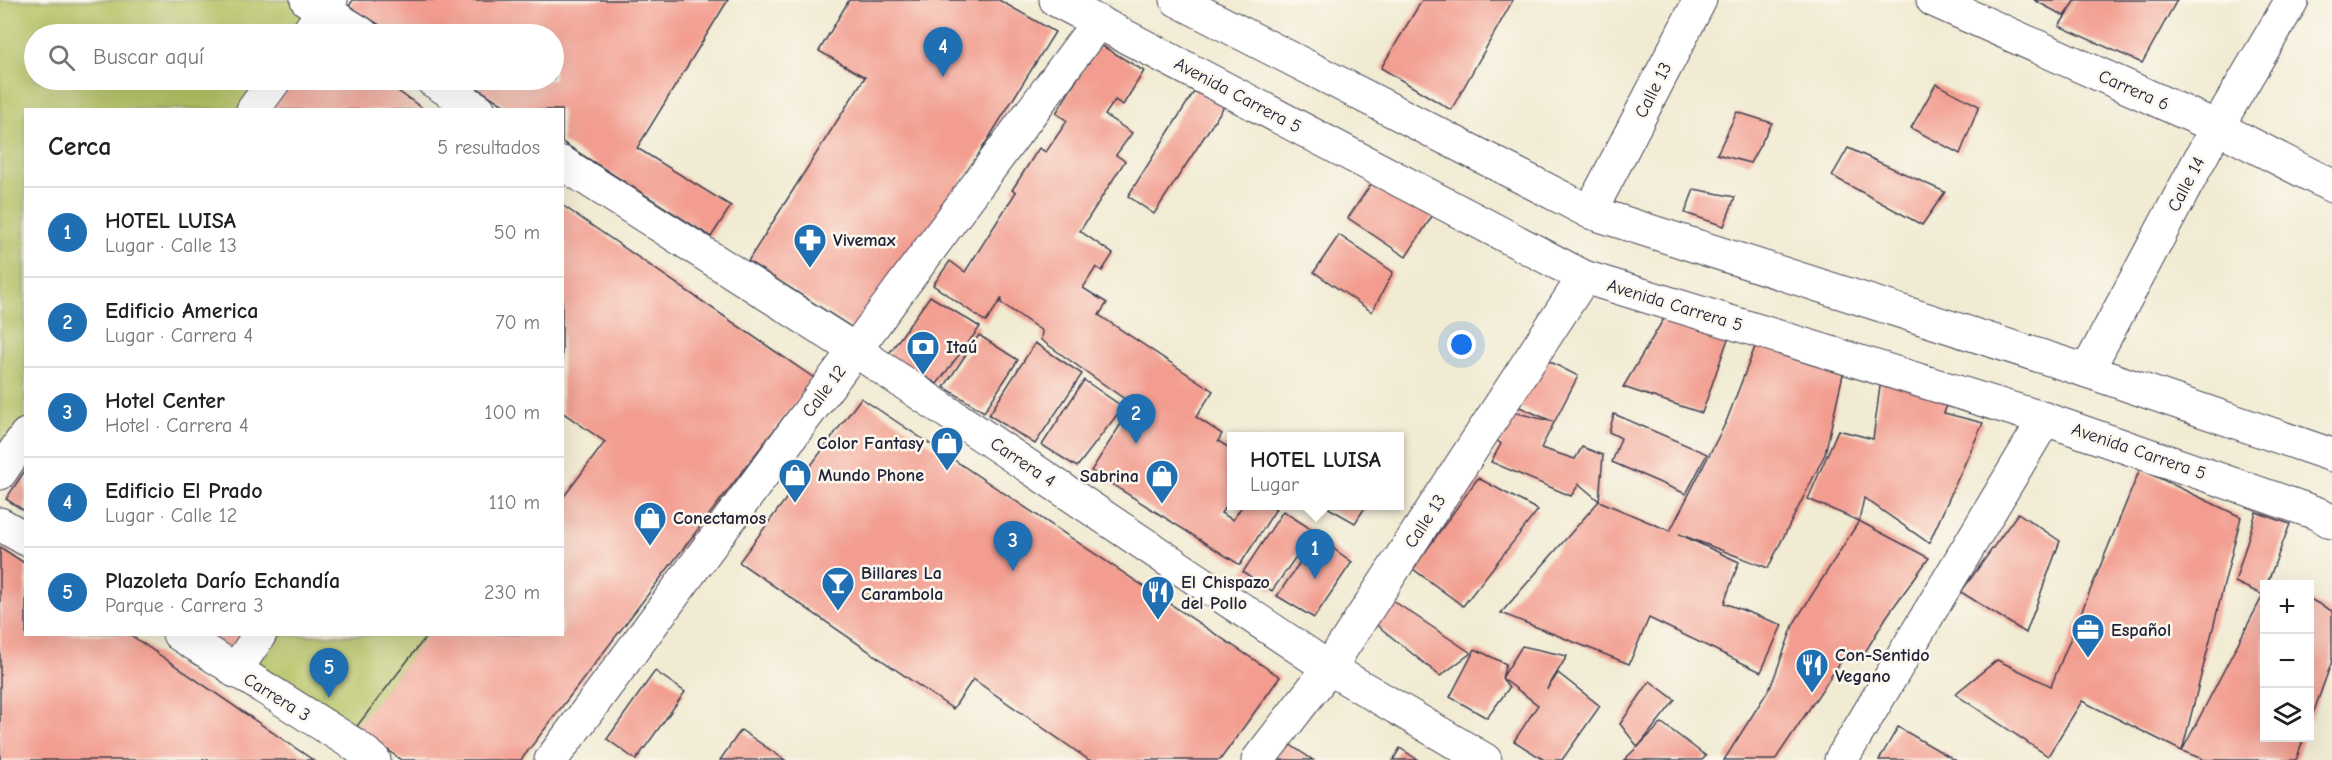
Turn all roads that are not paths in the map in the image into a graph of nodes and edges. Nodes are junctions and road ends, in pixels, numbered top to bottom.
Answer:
1 (1056, 0) edge
2 (1177, 0) edge
3 (1700, 0) edge
4 (1934, 0) edge
5 (2292, 0) edge
6 (317, 11) edge
7 (1098, 22) junction
8 (342, 24) edge
9 (268, 90) edge
10 (448, 90) edge
11 (254, 108) edge
12 (476, 108) edge
13 (2217, 127) junction
14 (564, 164) edge
15 (2332, 186) edge
16 (1590, 212) junction
17 (1584, 277) junction
18 (855, 350) junction
19 (2087, 371) junction
20 (2044, 419) junction
21 (24, 438) edge
22 (2332, 455) edge
23 (0, 472) edge
24 (2332, 522) edge
25 (0, 524) edge
26 (24, 538) edge
27 (182, 636) edge
28 (259, 636) edge
29 (1329, 668) junction
30 (235, 671) junction
31 (374, 760) edge
32 (551, 760) edge
33 (1257, 760) edge
34 (1485, 760) edge
35 (1841, 760) edge

1 - 7 street, Avenida Carrera 5
2 - 16 street
3 - 16 street, Calle 13
4 - 13 street, Carrera 6
5 - 13 street, Calle 14
6 - 8 street
7 - 17 street, Avenida Carrera 5
7 - 18 street, Calle 12
9 - 11 street
10 - 12 street
13 - 15 street, Carrera 6
13 - 19 street, Calle 14
14 - 18 street, Carrera 4
16 - 19 street
17 - 20 street, Avenida Carrera 5
17 - 29 street, Calle 13
18 - 29 street, Carrera 4
18 - 32 street, Calle 12
19 - 22 street
20 - 24 street, Avenida Carrera 5
20 - 35 street
21 - 23 street
25 - 26 street
27 - 30 street, Carrera 3
28 - 30 street
29 - 33 street, Calle 13
29 - 34 street, Carrera 4
30 - 31 street, Carrera 3

